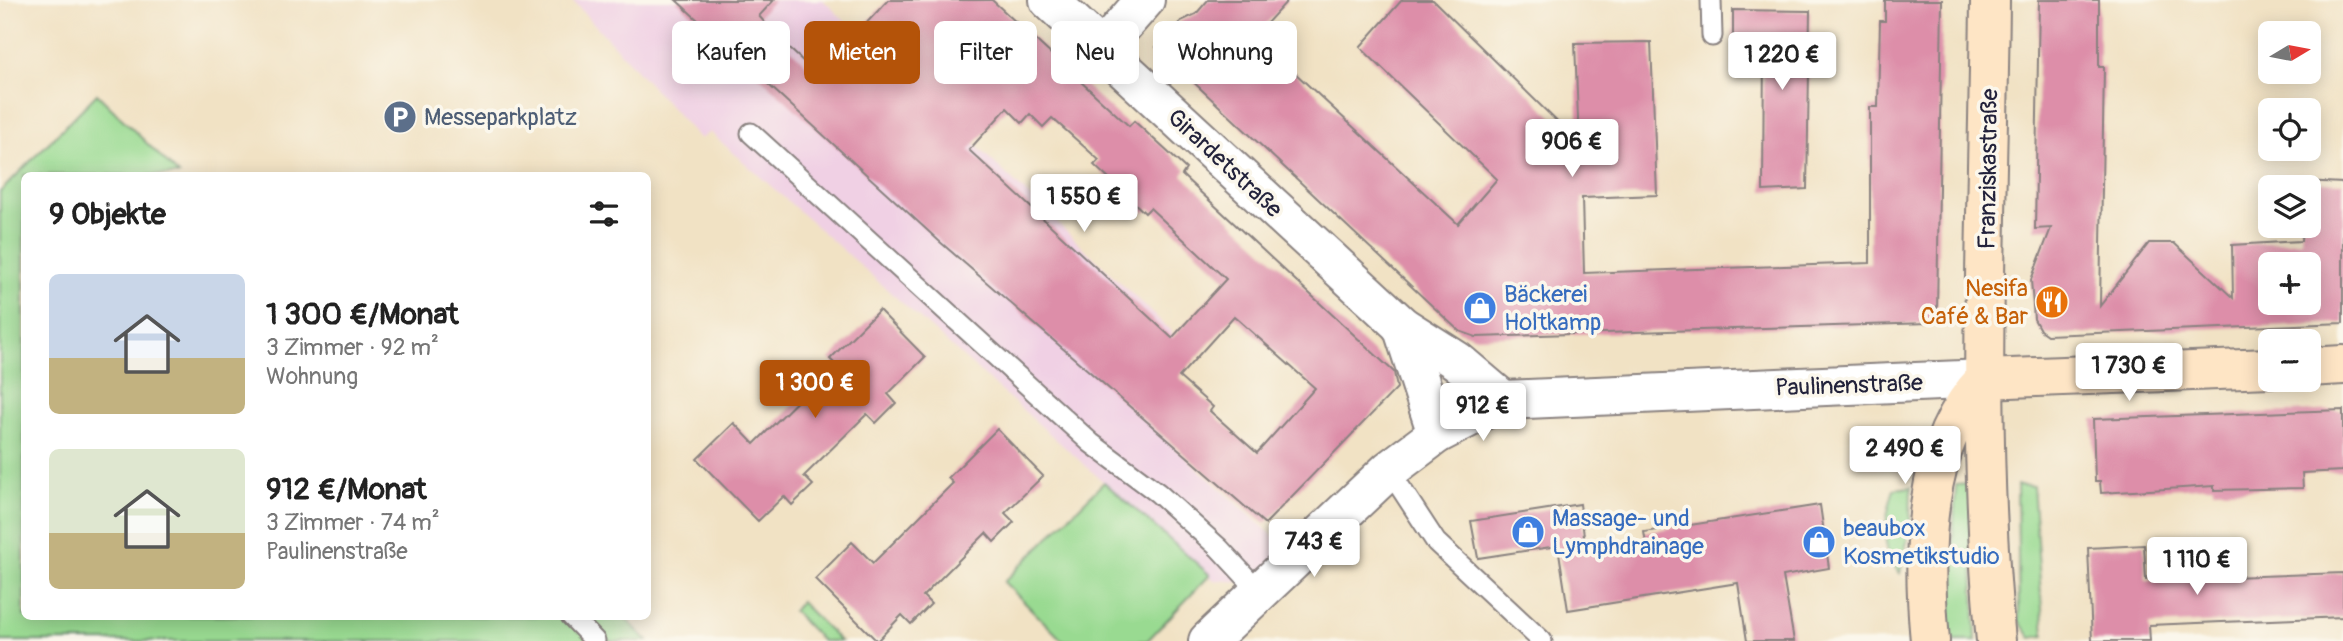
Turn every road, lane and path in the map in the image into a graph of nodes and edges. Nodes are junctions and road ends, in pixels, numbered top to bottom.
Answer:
1 (1049, 0) edge
2 (1144, 0) edge
3 (1711, 0) edge
4 (1990, 0) edge
5 (1072, 21) edge
6 (1126, 21) edge
7 (1712, 37) dead end
8 (1139, 82) edge
9 (751, 133) dead end
10 (1402, 326) junction
11 (2343, 365) edge
12 (2321, 366) edge
13 (2258, 368) edge
14 (1985, 379) junction
15 (1503, 400) junction
16 (1437, 434) junction
17 (1389, 470) junction
18 (1258, 590) junction
19 (575, 620) edge
20 (595, 641) edge
21 (1208, 641) edge
22 (1542, 641) edge
23 (1930, 641) edge
24 (1996, 641) edge

1 - 5 street, Girardetstraße
2 - 6 street
3 - 7 lane
4 - 14 main road, Franziskastraße
8 - 10 street, Girardetstraße
9 - 18 lane
10 - 15 street, Girardetstraße
10 - 16 street, Girardetstraße
11 - 12 main road
13 - 14 main road, Paulinenstraße
14 - 15 street, Paulinenstraße
14 - 23 main road
14 - 24 main road, Franziskastraße
15 - 16 street, Paulinenstraße
16 - 17 street, Paulinenstraße
17 - 18 street, Paulinenstraße
17 - 22 lane
18 - 21 street, Paulinenstraße
19 - 20 lane

